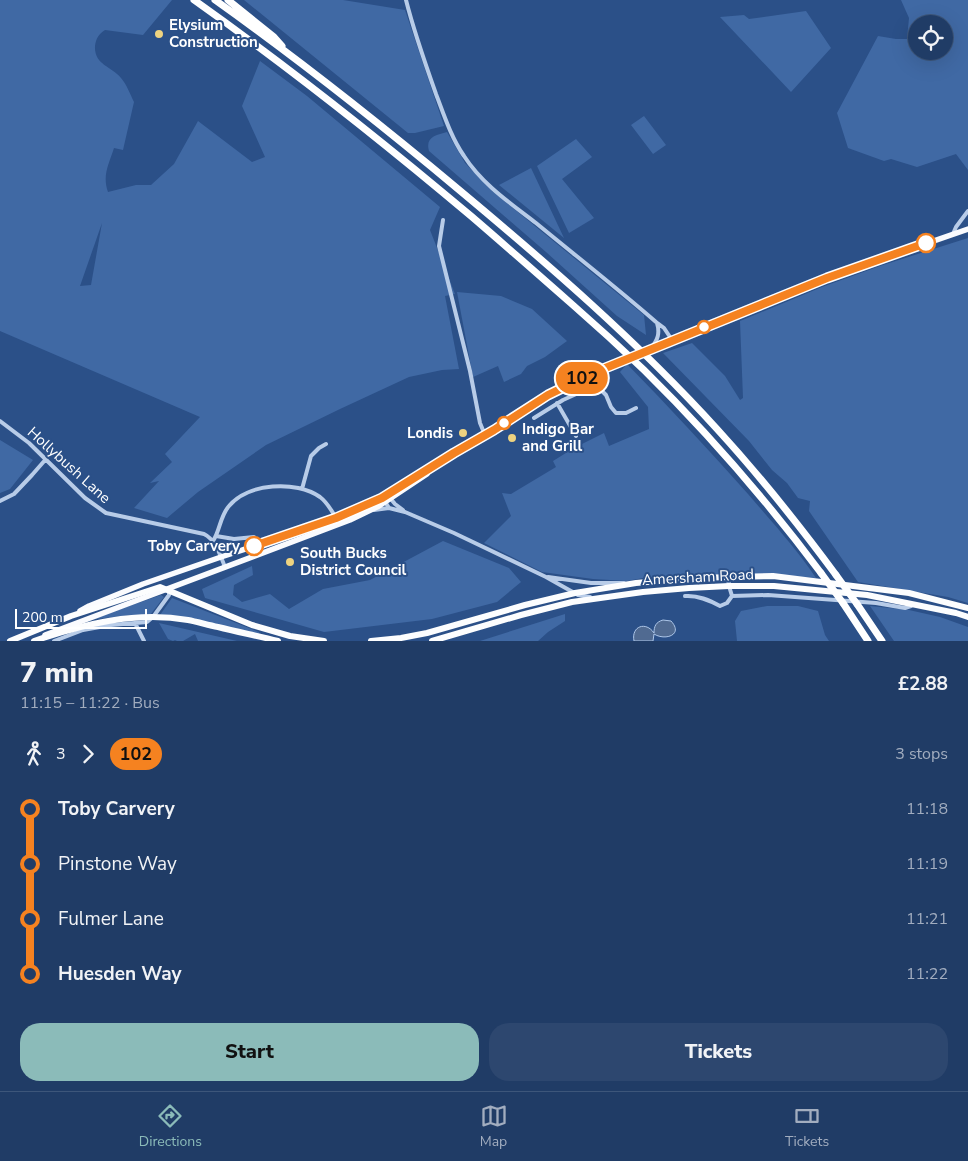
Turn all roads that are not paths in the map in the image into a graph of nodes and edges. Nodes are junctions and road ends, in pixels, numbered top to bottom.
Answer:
1 (194, 0) edge
2 (215, 0) edge
3 (228, 0) edge
4 (406, 0) edge
5 (296, 60) junction
6 (968, 211) edge
7 (444, 220) dead end
8 (968, 229) edge
9 (953, 234) junction
10 (656, 322) junction
11 (672, 340) junction
12 (649, 350) junction
13 (593, 373) junction
14 (558, 390) junction
15 (585, 390) dead end
16 (564, 400) junction
17 (557, 404) junction
18 (636, 408) dead end
19 (534, 418) dead end
20 (0, 421) edge
21 (485, 435) junction
22 (576, 436) dead end
23 (326, 444) dead end
24 (46, 460) junction
25 (302, 488) junction
26 (386, 498) junction
27 (0, 501) edge
28 (389, 508) junction
29 (370, 511) junction
30 (405, 512) junction
31 (336, 518) junction
32 (339, 525) junction
33 (291, 534) junction
34 (216, 536) junction
35 (254, 537) dead end
36 (213, 541) junction
37 (297, 541) junction
38 (220, 557) junction
39 (225, 567) junction
40 (728, 576) junction
41 (546, 577) junction
42 (636, 583) junction
43 (729, 586) junction
44 (168, 590) junction
45 (575, 593) junction
46 (686, 596) dead end
47 (732, 596) junction
48 (600, 598) junction
49 (915, 605) junction
50 (968, 608) edge
51 (71, 616) junction
52 (153, 617) junction
53 (968, 617) edge
54 (135, 623) junction
55 (10, 641) edge
56 (33, 641) edge
57 (54, 641) edge
58 (144, 641) edge
59 (278, 641) edge
60 (324, 641) edge
61 (371, 641) edge
62 (432, 641) edge
63 (868, 641) edge
64 (882, 641) edge

1 - 63 highway, bridge
2 - 5 highway
3 - 5 highway
4 - 10 street
5 - 64 highway, bridge
6 - 9 street
7 - 21 street
8 - 9 main road
9 - 11 main road
10 - 11 street
10 - 12 street
11 - 12 main road
12 - 13 main road, bridge
13 - 14 main road
13 - 18 street
14 - 16 street
14 - 21 main road
15 - 16 street
16 - 17 street
17 - 19 street
17 - 22 street
20 - 24 street, Hollybush Lane
21 - 26 main road
23 - 25 street
24 - 27 street
24 - 36 street, Hollybush Lane
25 - 31 street
25 - 34 street
26 - 28 street
26 - 29 main road
26 - 30 street
26 - 31 main road
28 - 29 street
28 - 30 street
29 - 32 main road
30 - 41 street
31 - 32 street
31 - 33 main road
32 - 37 main road
33 - 37 main road
33 - 38 main road
34 - 35 street
34 - 36 street
36 - 38 street
37 - 39 main road
38 - 39 street
38 - 51 main road
39 - 44 main road
40 - 42 highway
40 - 43 street
40 - 50 highway
41 - 42 street
41 - 45 street
42 - 45 highway
43 - 47 street
43 - 48 highway, Amersham Road
43 - 49 highway, Amersham Road
44 - 51 highway
44 - 52 street
44 - 56 main road
44 - 60 highway
45 - 48 street
45 - 61 highway
46 - 47 street
47 - 49 street
48 - 62 highway, Amersham Road
49 - 53 highway, Amersham Road
51 - 55 highway
52 - 54 street
52 - 56 highway
52 - 59 highway
54 - 57 street
54 - 58 street

